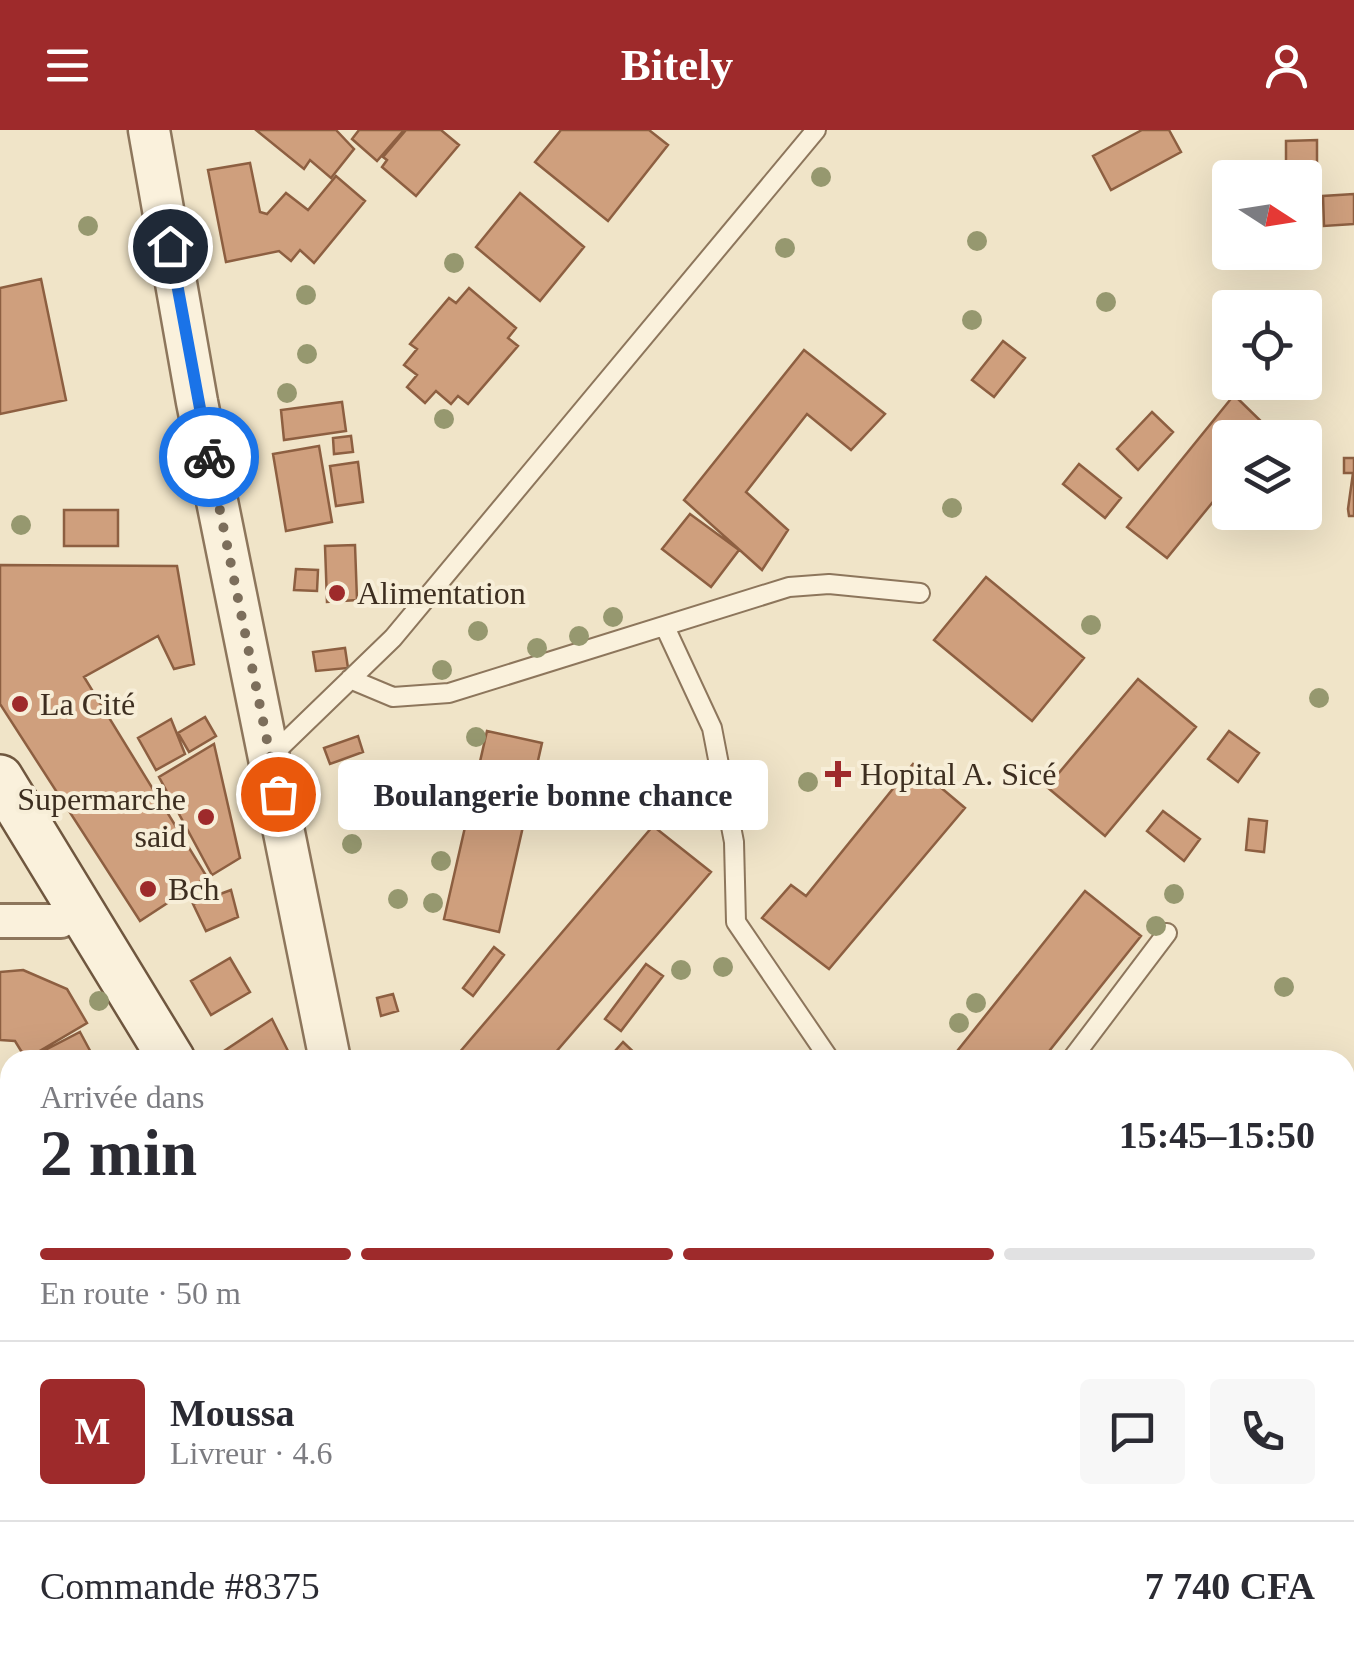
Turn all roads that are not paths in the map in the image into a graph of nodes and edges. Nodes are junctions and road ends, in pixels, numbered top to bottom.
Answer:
1 (149, 130) edge
2 (816, 130) edge
3 (920, 593) dead end
4 (665, 627) junction
5 (350, 679) junction
6 (270, 756) junction
7 (0, 778) edge
8 (0, 822) edge
9 (61, 920) junction
10 (0, 921) edge
11 (1167, 933) dead end
12 (320, 1019) junction
13 (141, 1050) edge
14 (166, 1050) edge
15 (320, 1050) edge
16 (328, 1050) edge
17 (823, 1050) edge
18 (1079, 1050) edge

1 - 6 street
2 - 5 lane
3 - 4 lane
4 - 5 lane
4 - 17 lane
5 - 6 lane
6 - 12 street
7 - 14 main road
8 - 9 main road
9 - 10 street
9 - 13 main road
11 - 18 lane
12 - 15 street
12 - 16 street

